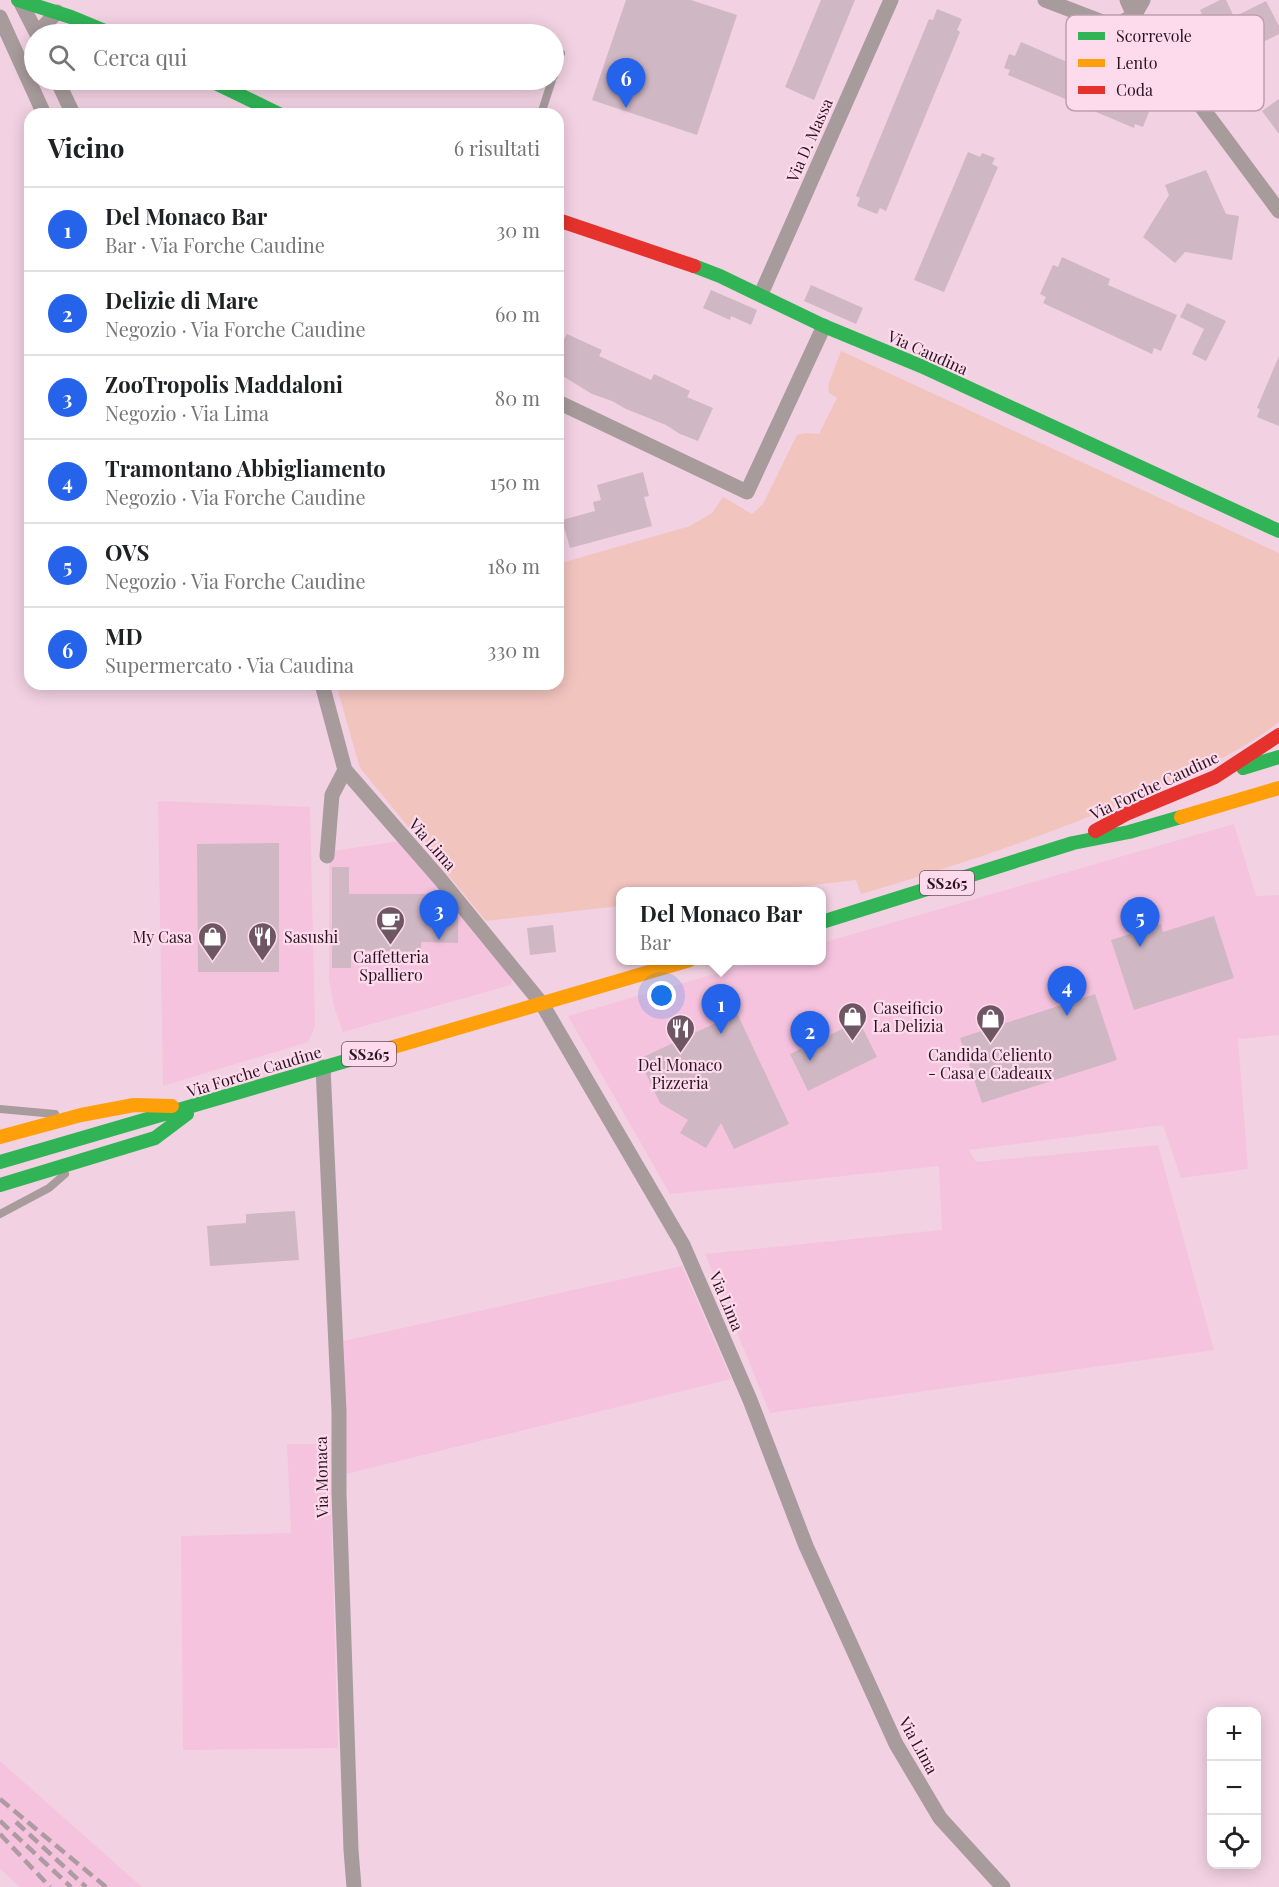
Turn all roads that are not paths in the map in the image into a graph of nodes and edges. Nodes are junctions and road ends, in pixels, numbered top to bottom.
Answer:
1 (19, 0) edge
2 (891, 0) edge
3 (1045, 0) edge
4 (1127, 0) edge
5 (1143, 0) edge
6 (57, 12) junction
7 (1084, 15) edge
8 (1134, 15) edge
9 (1135, 15) edge
10 (0, 17) edge
11 (32, 24) edge
12 (46, 24) edge
13 (87, 24) edge
14 (24, 69) edge
15 (34, 90) edge
16 (62, 90) edge
17 (230, 90) edge
18 (549, 90) edge
19 (42, 108) edge
20 (70, 108) edge
21 (267, 108) edge
22 (543, 108) edge
23 (1205, 111) edge
24 (1279, 211) edge
25 (564, 222) edge
26 (760, 294) junction
27 (825, 326) junction
28 (564, 405) edge
29 (1279, 531) edge
30 (324, 690) edge
31 (1279, 735) edge
32 (1279, 757) edge
33 (345, 770) junction
34 (1215, 777) junction
35 (1279, 788) edge
36 (1073, 843) junction
37 (327, 856) dead end
38 (826, 921) edge
39 (673, 965) edge
40 (542, 1004) junction
41 (323, 1067) junction
42 (197, 1106) junction
43 (0, 1109) edge
44 (81, 1115) junction
45 (0, 1137) edge
46 (0, 1162) edge
47 (80, 1162) junction
48 (0, 1185) edge
49 (0, 1214) edge
50 (354, 1887) edge
51 (1003, 1887) edge

1 - 6 main road
1 - 11 street
2 - 26 street, Via D. Massa
3 - 7 street
4 - 8 street
5 - 9 street
6 - 12 street
6 - 13 main road
10 - 14 street
15 - 19 street
16 - 20 street
17 - 21 main road
18 - 22 lane
23 - 24 street
25 - 26 main road, Via Caudina
26 - 27 main road, Via Caudina
27 - 28 street
27 - 29 main road, Via Caudina
30 - 33 street, Via Lima
31 - 34 main road, Via Forche Caudine / SS265
32 - 34 main road
33 - 37 street
33 - 40 street, Via Lima
34 - 36 main road, Via Forche Caudine / SS265
35 - 36 main road, Via Forche Caudine / SS265
36 - 38 main road, Via Forche Caudine / SS265
39 - 40 main road, Via Forche Caudine / SS265
40 - 41 main road, Via Forche Caudine / SS265
40 - 51 street, Via Lima
41 - 42 main road, Via Forche Caudine / SS265
41 - 50 street, Via Monaca
42 - 44 main road
42 - 46 main road, Via Forche Caudine / SS265
42 - 47 main road
43 - 44 lane
44 - 45 main road
47 - 48 main road
47 - 49 lane

